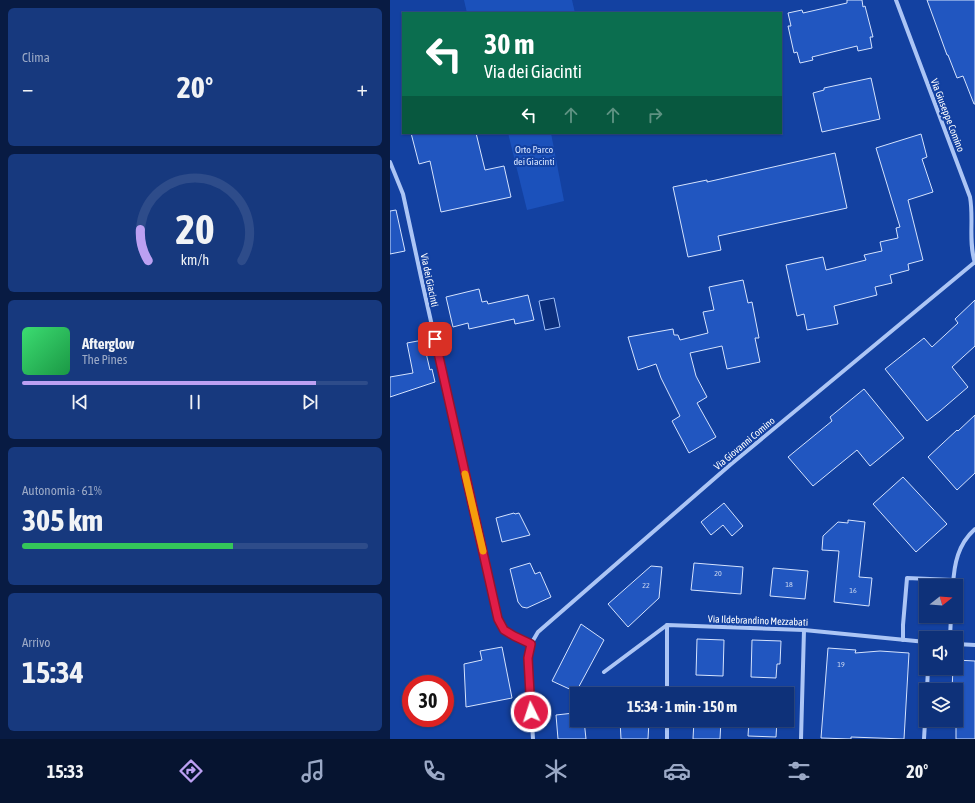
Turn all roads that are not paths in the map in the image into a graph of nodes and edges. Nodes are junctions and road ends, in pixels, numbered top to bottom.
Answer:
1 (896, 0) edge
2 (390, 162) edge
3 (973, 196) edge
4 (975, 262) edge
5 (975, 529) edge
6 (930, 579) edge
7 (953, 579) edge
8 (667, 625) junction
9 (804, 630) junction
10 (903, 640) junction
11 (919, 641) edge
12 (531, 644) junction
13 (963, 644) edge
14 (975, 645) edge
15 (604, 672) dead end
16 (667, 687) edge
17 (667, 727) edge
18 (925, 727) edge
19 (533, 739) edge
20 (667, 739) edge
21 (800, 739) edge
22 (924, 739) edge

1 - 3 street, Via Giuseppe Comino
2 - 12 street, Via dei Giacinti
3 - 4 street, Via Giuseppe Comino
4 - 12 street, Via Giovanni Comino
5 - 7 street
6 - 10 street
8 - 9 street, Via Ildebrandino Mezzabati
8 - 15 street
8 - 16 street
9 - 10 street, Via Ildebrandino Mezzabati
9 - 21 street
10 - 11 street, Via Ildebrandino Mezzabati
12 - 19 street
13 - 14 street
17 - 20 street
18 - 22 street

